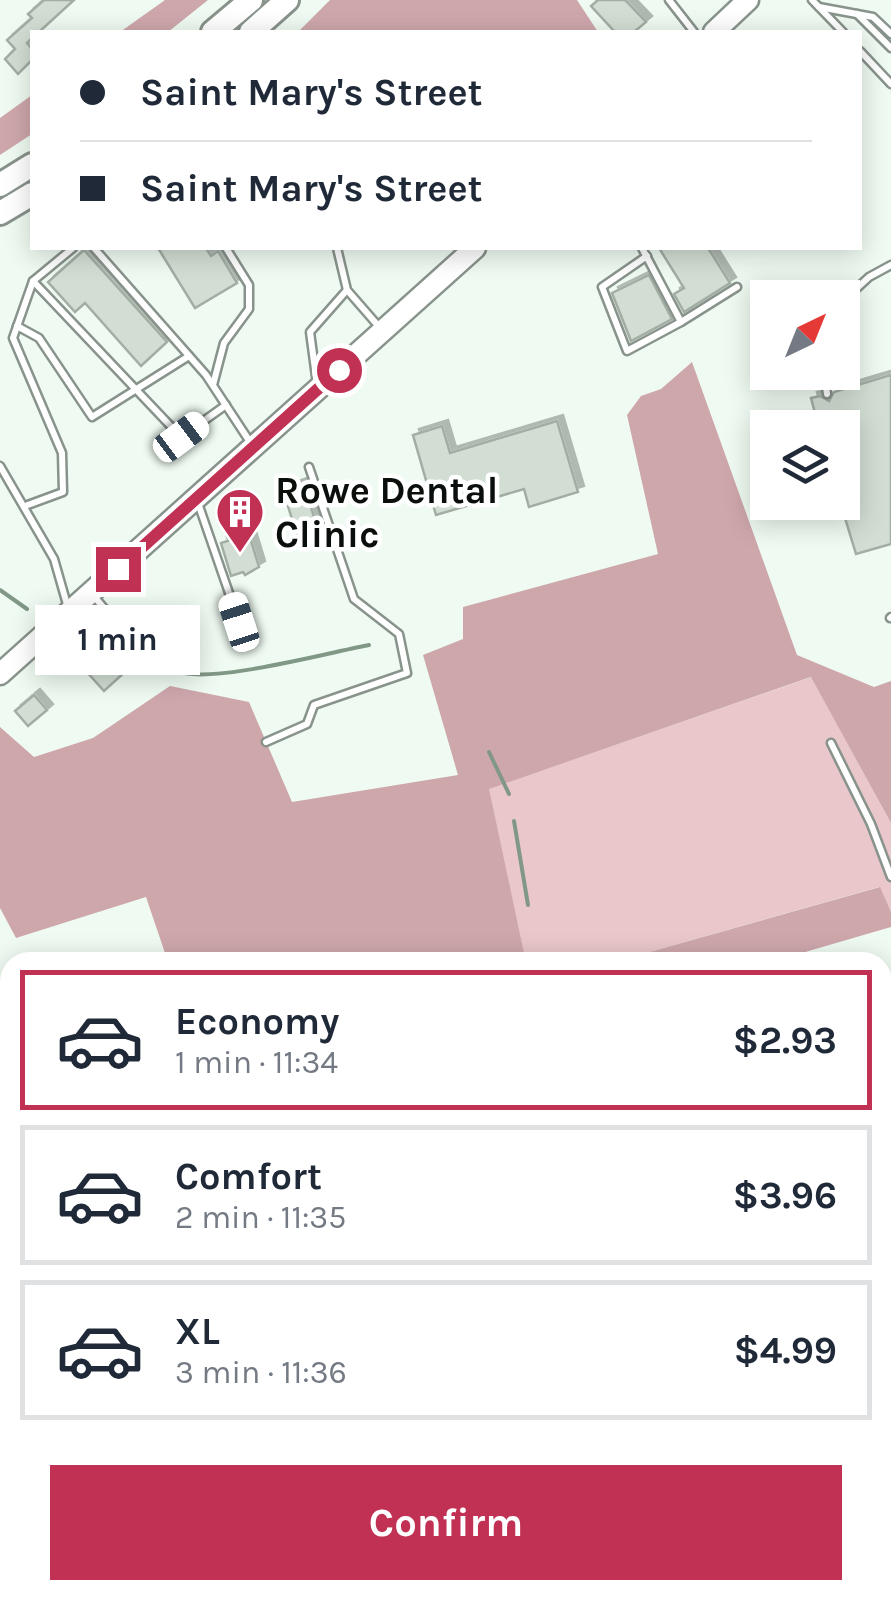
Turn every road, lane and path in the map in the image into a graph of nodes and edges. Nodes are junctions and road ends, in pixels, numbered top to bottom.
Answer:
1 (251, 0) edge
2 (288, 0) edge
3 (669, 0) edge
4 (748, 0) edge
5 (812, 0) edge
6 (819, 7) junction
7 (856, 13) junction
8 (215, 30) edge
9 (253, 30) edge
10 (692, 30) edge
11 (716, 30) edge
12 (841, 30) edge
13 (891, 34) edge
14 (891, 48) edge
15 (862, 53) edge
16 (891, 84) edge
17 (30, 167) edge
18 (0, 185) edge
19 (30, 195) edge
20 (0, 213) edge
21 (71, 250) edge
22 (96, 250) edge
23 (227, 250) edge
24 (337, 250) edge
25 (473, 250) edge
26 (643, 250) edge
27 (647, 256) junction
28 (891, 265) edge
29 (34, 281) junction
30 (860, 285) edge
31 (738, 288) dead end
32 (347, 290) junction
33 (681, 322) junction
34 (17, 326) junction
35 (382, 330) junction
36 (189, 356) junction
37 (213, 386) junction
38 (136, 389) junction
39 (318, 390) junction
40 (826, 390) edge
41 (826, 394) dead end
42 (226, 405) junction
43 (254, 447) junction
44 (0, 466) edge
45 (309, 467) dead end
46 (196, 497) junction
47 (26, 506) junction
48 (91, 593) junction
49 (69, 612) junction
50 (239, 622) dead end
51 (154, 668) dead end
52 (0, 674) edge
53 (266, 742) dead end
54 (831, 743) dead end
55 (891, 877) edge

1 - 8 highway
2 - 9 highway
3 - 10 lane
4 - 11 main road
5 - 6 lane
6 - 7 lane
6 - 12 lane
7 - 13 lane
7 - 14 lane
15 - 16 lane
17 - 18 highway
19 - 20 highway
21 - 29 lane
22 - 36 lane
23 - 37 lane
24 - 32 lane
25 - 35 main road
26 - 27 lane
27 - 33 lane
27 - 33 lane
28 - 30 lane
29 - 34 lane
29 - 38 lane
31 - 33 lane
32 - 35 lane
32 - 39 lane
34 - 38 lane
34 - 47 lane
35 - 39 main road
36 - 37 lane
36 - 38 lane
37 - 42 lane
38 - 42 lane
39 - 43 main road
40 - 41 lane
42 - 43 lane
43 - 46 main road
44 - 47 lane
45 - 53 lane
46 - 48 main road
46 - 50 lane
47 - 49 lane
48 - 49 main road
48 - 51 lane
49 - 52 main road
54 - 55 lane

